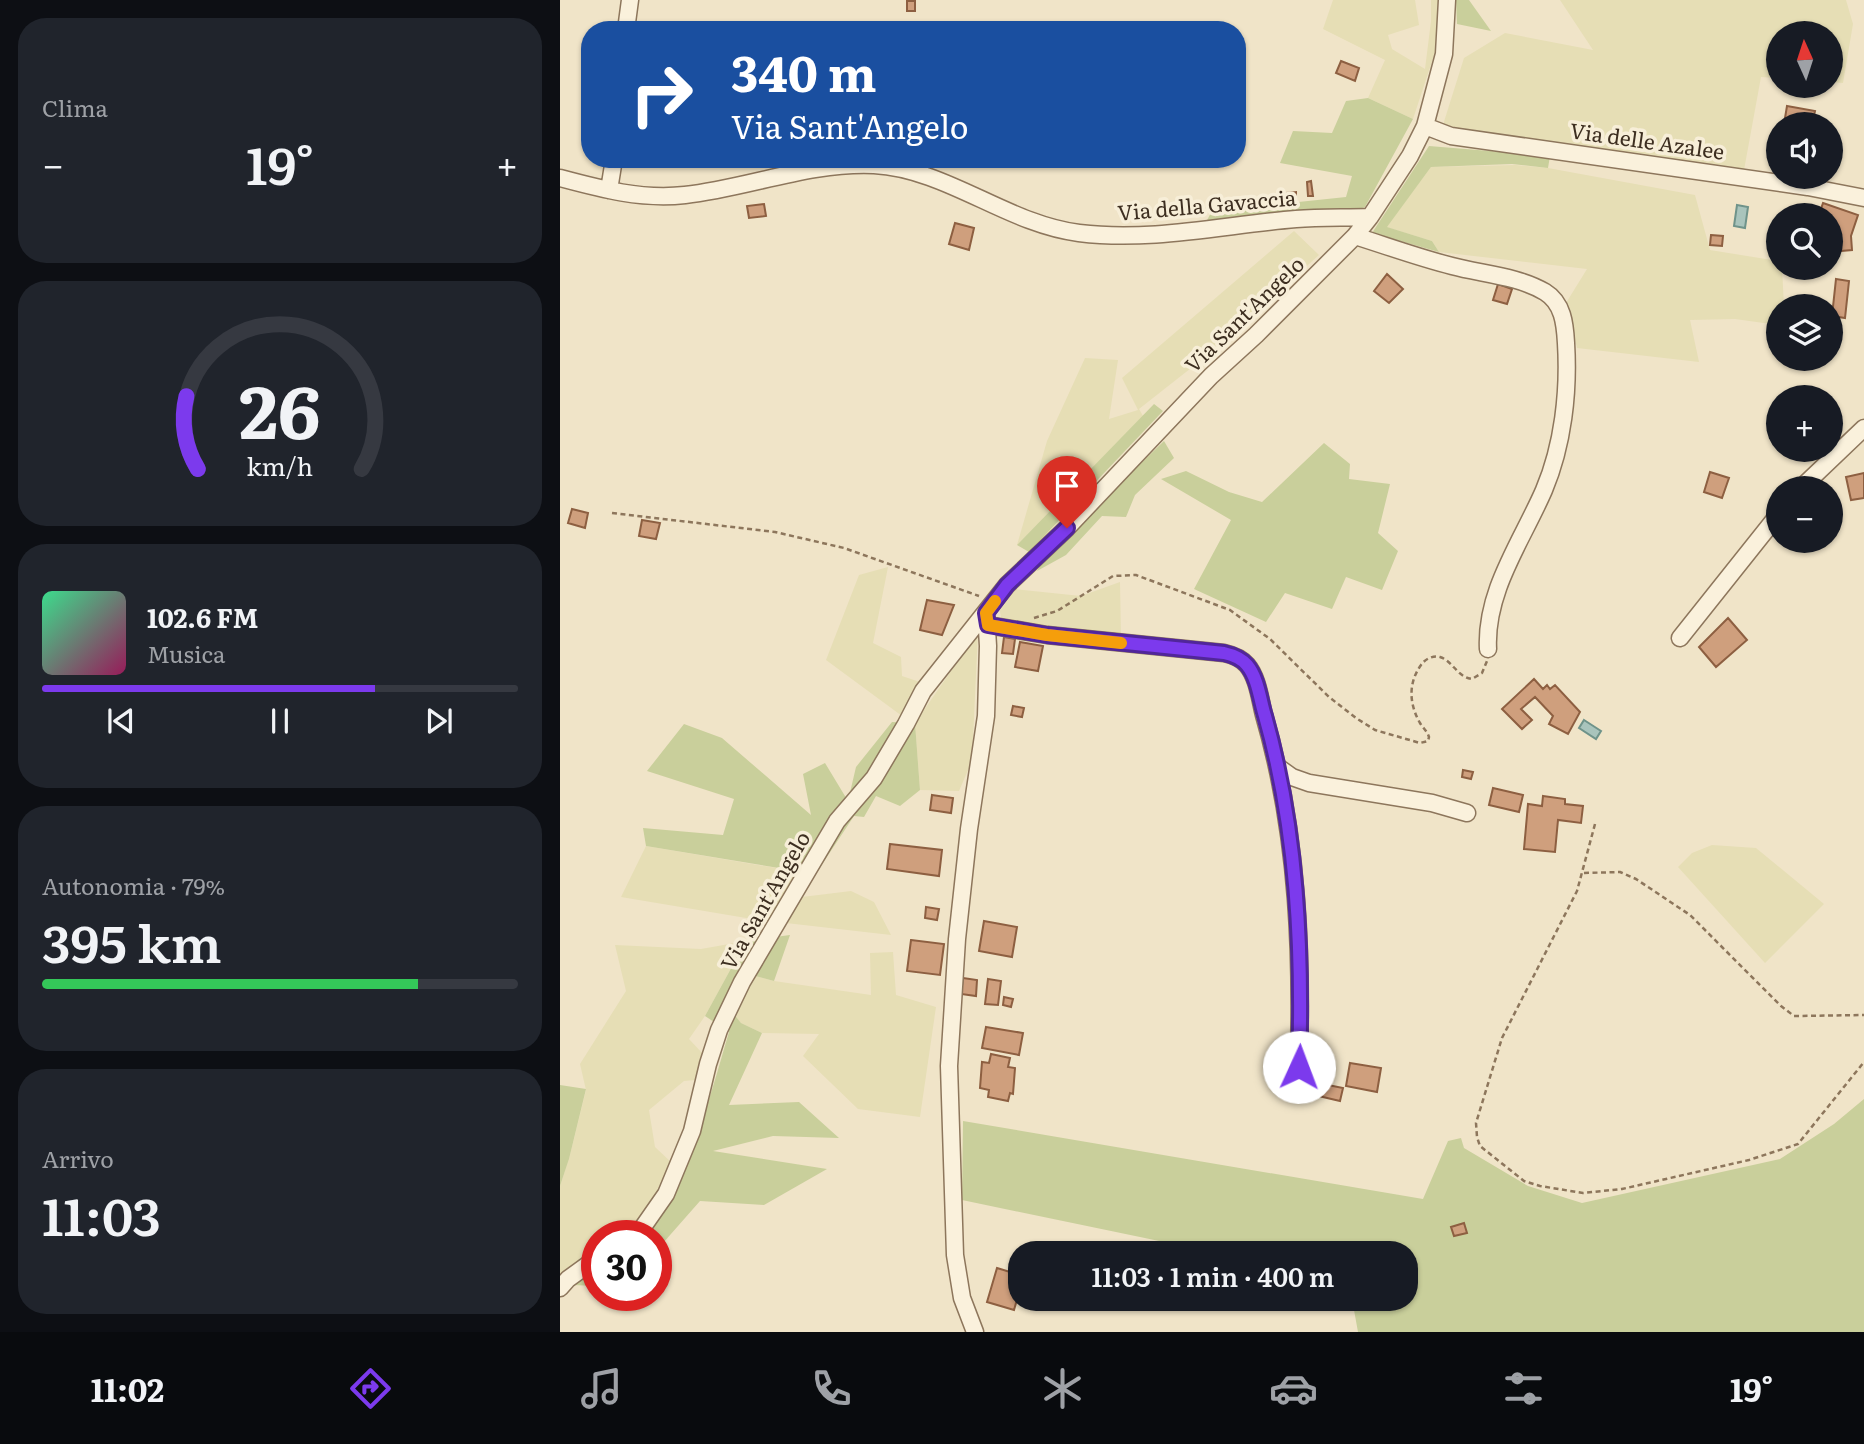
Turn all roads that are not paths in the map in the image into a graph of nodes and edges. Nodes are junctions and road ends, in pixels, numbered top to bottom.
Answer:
1 (629, 0) edge
2 (1447, 0) edge
3 (627, 21) edge
4 (1425, 125) junction
5 (613, 168) edge
6 (826, 168) edge
7 (892, 168) edge
8 (560, 178) edge
9 (609, 190) junction
10 (1864, 198) edge
11 (1370, 217) junction
12 (1355, 236) junction
13 (1864, 428) edge
14 (1814, 476) edge
15 (1766, 530) edge
16 (990, 613) junction
17 (1680, 638) dead end
18 (1488, 649) road end
19 (1278, 767) junction
20 (1467, 813) dead end
21 (1298, 1087) dead end
22 (648, 1220) edge
23 (581, 1270) edge
24 (560, 1288) edge
25 (975, 1332) edge

1 - 3 street
2 - 4 street, Via Sant'Angelo
4 - 10 street, Via delle Azalee
4 - 11 street, Via Sant'Angelo
5 - 9 street
6 - 9 street, Via della Gavaccia
7 - 11 street, Via della Gavaccia
8 - 9 street, Via della Gavaccia
11 - 12 street, Via Sant'Angelo
12 - 16 street, Via Sant'Angelo
12 - 18 street
13 - 14 street
15 - 17 street
16 - 19 street
16 - 22 street, Via Sant'Angelo
16 - 25 street
19 - 20 street
19 - 21 street
23 - 24 street

